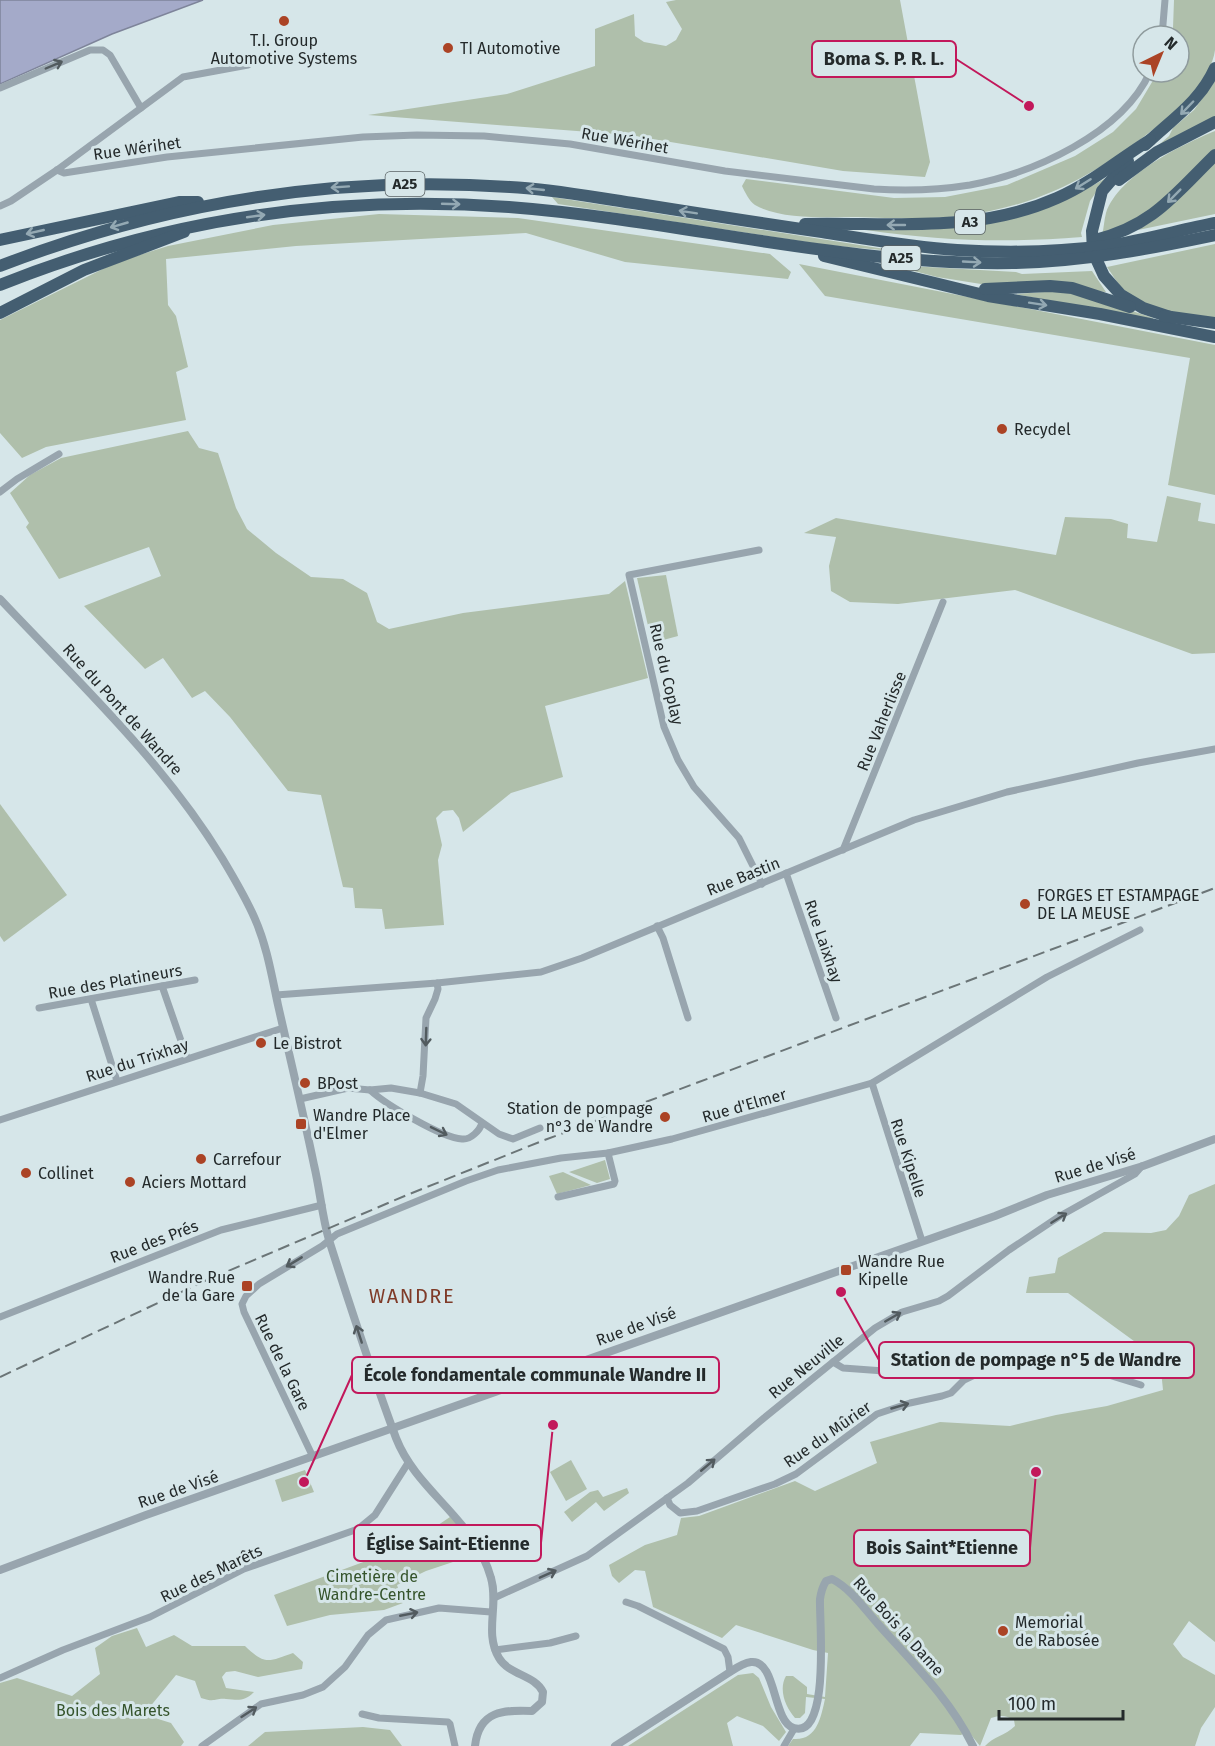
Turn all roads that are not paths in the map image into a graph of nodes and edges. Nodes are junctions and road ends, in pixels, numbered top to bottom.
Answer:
1 (1165, 0) edge
2 (1163, 24) edge
3 (248, 64) dead end
4 (1215, 68) edge
5 (1143, 84) edge
6 (0, 88) edge
7 (141, 108) junction
8 (1215, 122) edge
9 (1150, 140) junction
10 (1215, 155) edge
11 (57, 170) junction
12 (217, 203) junction
13 (0, 206) edge
14 (1096, 212) junction
15 (1215, 223) edge
16 (199, 225) junction
17 (770, 225) junction
18 (1215, 235) edge
19 (0, 240) edge
20 (787, 245) junction
21 (1053, 250) junction
22 (0, 266) edge
23 (0, 285) edge
24 (960, 288) junction
25 (0, 313) edge
26 (1170, 317) junction
27 (1215, 323) edge
28 (1215, 337) edge
29 (59, 454) dead end
30 (0, 492) edge
31 (759, 550) dead end
32 (0, 599) edge
33 (943, 602) dead end
34 (1215, 749) edge
35 (843, 850) junction
36 (786, 873) junction
37 (762, 884) junction
38 (657, 926) junction
39 (1140, 930) dead end
40 (195, 980) dead end
41 (436, 983) junction
42 (162, 986) junction
43 (276, 995) junction
44 (91, 999) junction
45 (39, 1008) dead end
46 (688, 1018) dead end
47 (836, 1018) dead end
48 (283, 1028) junction
49 (187, 1058) junction
50 (117, 1081) junction
51 (872, 1083) junction
52 (370, 1090) junction
53 (420, 1093) junction
54 (300, 1099) junction
55 (0, 1120) edge
56 (482, 1123) junction
57 (540, 1128) dead end
58 (1215, 1139) edge
59 (608, 1153) junction
60 (1143, 1166) junction
61 (558, 1197) dead end
62 (322, 1205) junction
63 (329, 1239) junction
64 (922, 1241) junction
65 (244, 1312) joint
66 (0, 1317) edge
67 (833, 1362) junction
68 (1004, 1365) junction
69 (1141, 1385) dead end
70 (393, 1429) junction
71 (313, 1457) junction
72 (408, 1463) junction
73 (666, 1498) junction
74 (0, 1570) edge
75 (494, 1598) junction
76 (626, 1602) dead end
77 (491, 1612) junction
78 (576, 1636) dead end
79 (495, 1650) junction
80 (730, 1672) junction
81 (0, 1678) edge
82 (362, 1714) dead end
83 (794, 1729) junction
84 (202, 1746) edge
85 (455, 1746) edge
86 (475, 1746) edge
87 (615, 1746) edge
88 (784, 1746) edge
89 (973, 1746) edge

1 - 2 street
3 - 7 street, Rue Wérihet
4 -> 9 highway, A3
5 - 11 street, Rue Wérihet
6 -> 7 street
7 - 11 street, Rue Wérihet
8 - 14 highway
9 - 14 highway, A3
9 -> 17 highway, A3
10 -> 21 highway
11 - 13 street, Rue Wérihet
17 -> 12 highway, A25
12 -> 19 highway, A25
12 -> 22 highway, A25
14 - 26 highway, A3
15 - 21 highway, A25
16 -> 20 highway, A25
16 - 23 highway, A25
16 - 25 highway, A25
17 - 21 highway, A25
20 -> 18 highway, A25
20 - 24 highway, A3
24 - 26 highway, A3
24 -> 28 highway, A3
26 - 27 highway, A3
29 - 30 street
31 - 37 street, Rue du Coplay
32 - 43 street, Rue du Pont de Wandre
33 - 35 street, Rue Vaherlisse
34 - 35 street, Rue Bastin
35 - 36 street, Rue Bastin
36 - 37 street, Rue Bastin
36 - 47 street, Rue Laixhay
37 - 38 street, Rue Bastin
38 - 41 street, Rue Bastin
38 - 46 street
39 - 51 street, Rue d'Elmer
40 - 42 street, Rue des Platineurs
41 - 43 street, Rue Bastin
41 -> 53 street
42 - 44 street, Rue des Platineurs
42 - 49 street
43 - 48 street, Rue du Pont de Wandre
44 - 45 street, Rue des Platineurs
44 - 50 street
48 - 49 street, Rue du Trixhay
48 - 54 street, Rue du Pont de Wandre
49 - 50 street, Rue du Trixhay
50 - 55 street, Rue du Trixhay
51 - 59 street, Rue d'Elmer
51 - 64 street, Rue Kipelle
52 - 53 street
52 - 54 street
52 -> 56 street
53 - 56 street
54 - 62 street, Rue du Pont de Wandre
56 - 57 street
58 - 60 street, Rue de Visé
59 - 61 street
59 - 63 street, Rue d'Elmer
60 - 64 street, Rue de Visé
67 -> 60 street, Rue Neuville
62 - 63 street, Rue du Pont de Wandre
62 - 66 street, Rue des Prés
63 -> 65 street, Rue d'Elmer
70 -> 63 street, Rue du Pont de Wandre
64 - 70 street, Rue de Visé
65 - 71 street, Rue de la Gare
67 - 68 street
73 -> 67 street, Rue Neuville
68 - 69 street
73 -> 68 street, Rue du Mûrier
70 - 71 street, Rue de Visé
70 - 72 street, Rue du Pont de Wandre
71 - 74 street, Rue de Visé
72 - 75 street, Rue du Pont de Wandre
72 - 81 street, Rue des Marêts
75 -> 73 street, Rue Neuville
75 - 77 street
76 - 80 street
77 - 79 street
84 -> 77 street
78 - 79 street
79 - 86 street
80 - 83 street
80 - 87 street
82 - 85 street
83 - 88 street, Rue Bois la Dame
83 - 89 street, Rue Bois la Dame

